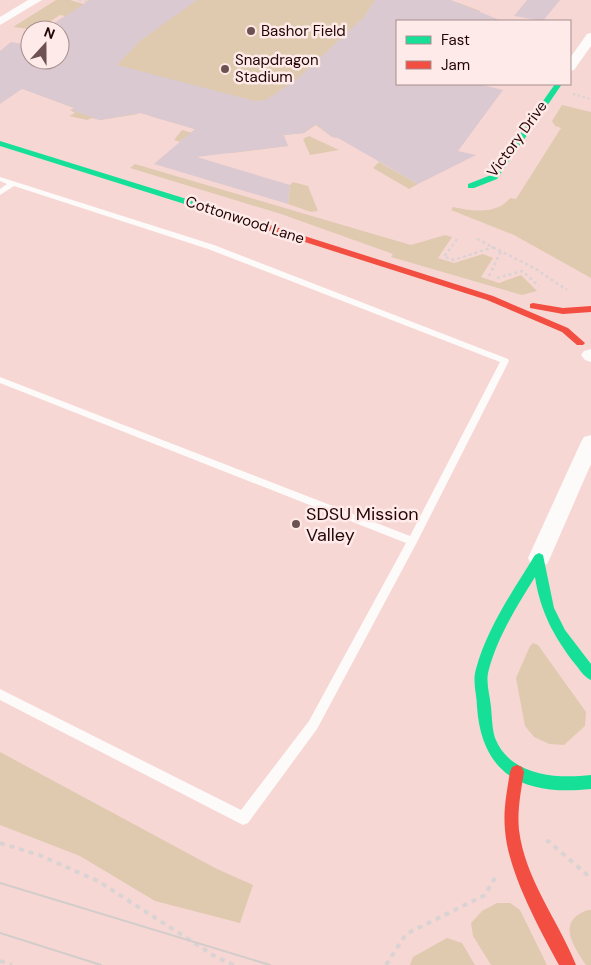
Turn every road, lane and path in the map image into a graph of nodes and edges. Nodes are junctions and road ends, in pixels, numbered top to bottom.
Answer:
1 (36, 0) edge
2 (79, 0) edge
3 (87, 2) dead end
4 (0, 22) edge
5 (591, 37) edge
6 (571, 66) edge
7 (557, 85) edge
8 (0, 143) edge
9 (0, 179) edge
10 (13, 183) junction
11 (471, 186) dead end
12 (0, 194) edge
13 (457, 239) dead end
14 (477, 239) dead end
15 (494, 247) junction
16 (501, 250) junction
17 (540, 287) dead end
18 (569, 291) dead end
19 (490, 298) junction
20 (591, 310) edge
21 (588, 353) edge
22 (0, 380) edge
23 (591, 442) edge
24 (412, 541) junction
25 (539, 558) junction
26 (591, 674) edge
27 (0, 694) edge
28 (517, 772) junction
29 (591, 782) edge
30 (0, 843) edge
31 (520, 856) junction
32 (591, 878) edge
33 (0, 961) edge
34 (12, 965) edge
35 (234, 965) edge
36 (386, 965) edge
37 (568, 965) edge

1 - 4 street
2 - 3 path
5 - 6 street
7 - 11 street, Victory Drive
8 - 19 street, Cottonwood Lane
9 - 10 lane
10 - 12 lane
10 - 24 lane
13 - 15 path
14 - 15 path
15 - 16 path
16 - 17 path
16 - 18 path
19 - 20 street, Cottonwood Lane
19 - 21 street, Cottonwood Lane
20 - 21 street
22 - 24 lane
23 - 25 street
24 - 27 lane
25 - 26 street
25 - 28 street
28 - 29 street
28 - 31 street
30 - 35 path
31 - 32 path
31 - 36 path
31 - 37 street
33 - 34 path

